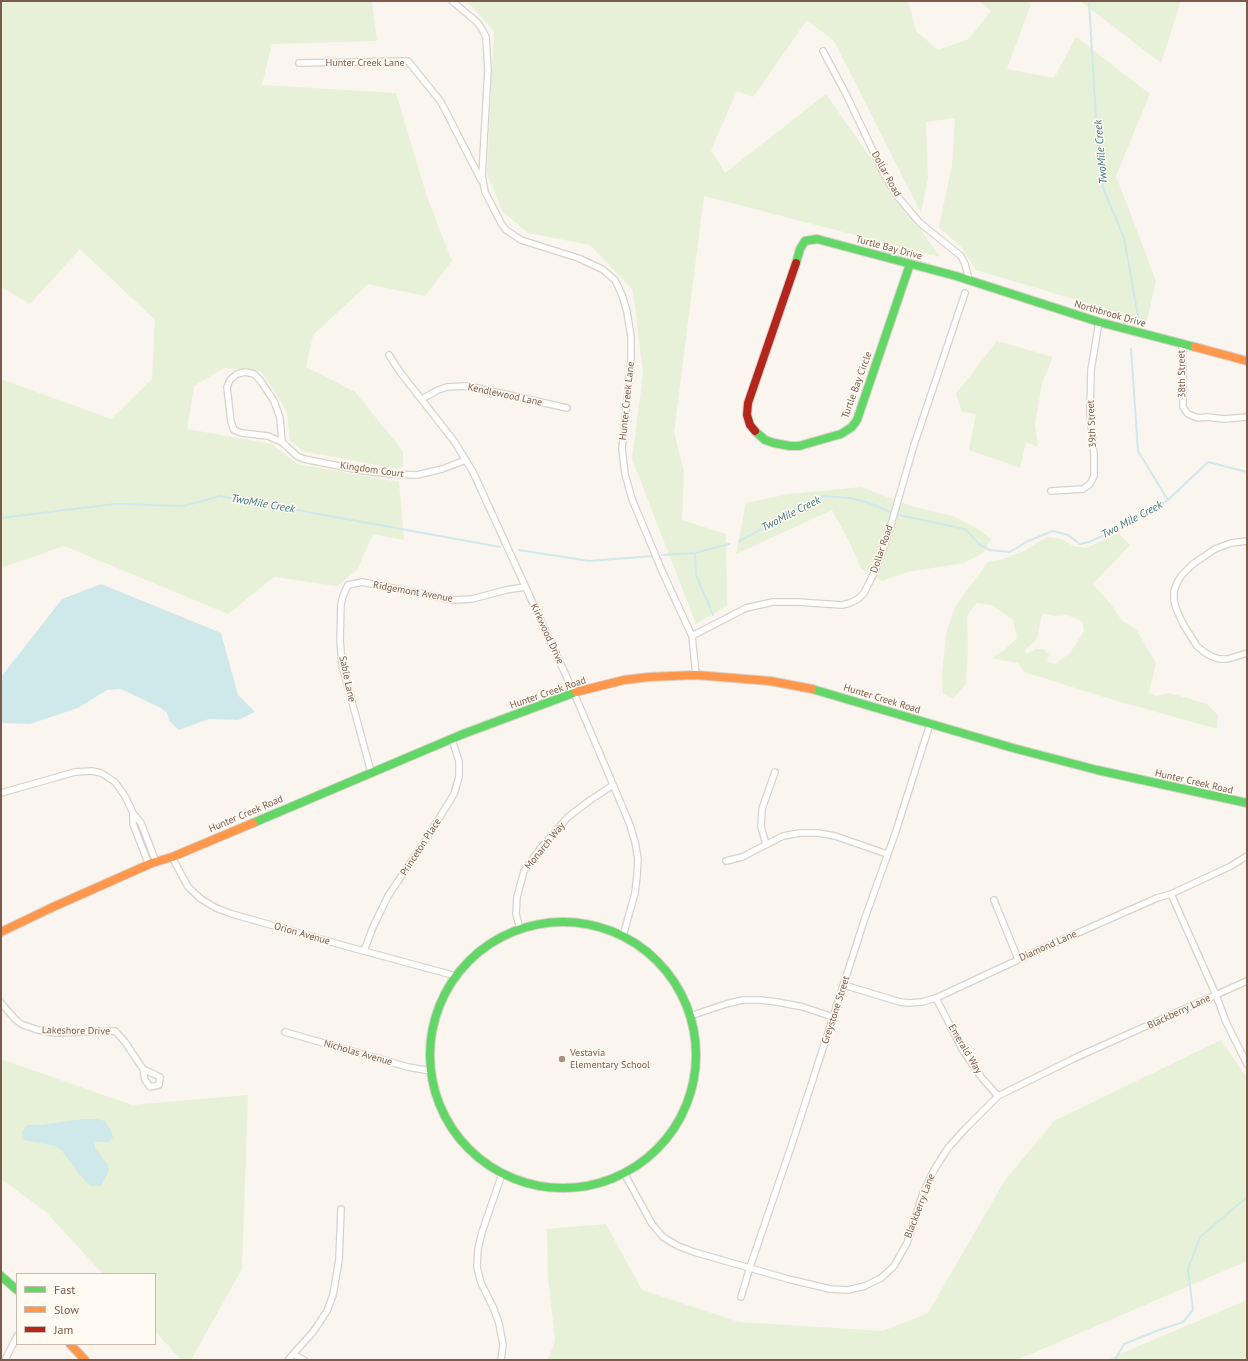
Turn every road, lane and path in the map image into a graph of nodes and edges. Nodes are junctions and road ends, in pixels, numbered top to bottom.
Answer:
1 (452, 1) edge
2 (823, 51) dead end
3 (299, 63) dead end
4 (483, 184) junction
5 (805, 240) joint
6 (910, 264) junction
7 (969, 280) junction
8 (965, 293) dead end
9 (1099, 322) junction
10 (1182, 344) junction
11 (389, 354) dead end
12 (1247, 361) edge
13 (422, 399) junction
14 (567, 408) dead end
15 (1247, 417) edge
16 (282, 442) junction
17 (466, 460) junction
18 (1051, 491) dead end
19 (1247, 541) edge
20 (348, 585) joint
21 (525, 587) junction
22 (692, 636) junction
23 (1247, 653) edge
24 (696, 675) junction
25 (574, 693) junction
26 (930, 724) junction
27 (452, 740) junction
28 (371, 772) junction
29 (775, 772) dead end
30 (613, 785) junction
31 (1, 794) edge
32 (1247, 804) edge
33 (766, 844) junction
34 (887, 854) junction
35 (1247, 856) edge
36 (172, 857) junction
37 (726, 861) dead end
38 (153, 864) junction
39 (1171, 894) junction
40 (994, 900) dead end
41 (520, 929) junction
42 (1, 932) edge
43 (622, 936) junction
44 (364, 951) junction
45 (1018, 959) junction
46 (456, 976) junction
47 (1247, 981) edge
48 (844, 985) junction
49 (1216, 995) junction
50 (936, 998) junction
51 (1, 1003) edge
52 (690, 1016) junction
53 (833, 1017) junction
54 (286, 1032) dead end
55 (1247, 1064) edge
56 (143, 1069) dead end
57 (431, 1070) junction
58 (998, 1096) junction
59 (502, 1174) junction
60 (624, 1174) junction
61 (340, 1209) dead end
62 (750, 1268) junction
63 (1, 1276) edge
64 (16, 1289) edge
65 (741, 1297) dead end
66 (16, 1338) edge
67 (71, 1345) edge
68 (293, 1354) junction
69 (5, 1360) edge
70 (85, 1360) edge
71 (288, 1360) edge
72 (297, 1360) edge
73 (304, 1360) edge
74 (502, 1360) edge

1 - 4 street, Hunter Creek Lane
2 - 7 street, Dollar Road
3 - 4 street, Hunter Creek Lane
4 - 22 street, Hunter Creek Lane
5 - 6 street, Turtle Bay Drive
5 - 6 street, Turtle Bay Circle
6 - 7 street, Turtle Bay Drive
7 - 9 street, Northbrook Drive
8 - 22 street, Dollar Road
9 - 10 street, Northbrook Drive
9 - 18 street, 39th Street
10 - 12 street, Northbrook Drive
10 - 15 street, 38th Street
11 - 13 street, Kirkwood Drive
13 - 14 street, Kendlewood Lane
13 - 17 street, Kirkwood Drive
16 - 16 street, Kingdom Court
16 - 17 street, Kingdom Court
17 - 21 street, Kirkwood Drive
19 - 23 street
20 - 21 street, Ridgemont Avenue
20 - 28 street, Sable Lane
21 - 25 street, Kirkwood Drive
22 - 24 street
24 - 25 street, Hunter Creek Road
24 - 26 street, Hunter Creek Road
25 - 27 street, Hunter Creek Road
25 - 30 street, Kirkwood Drive
26 - 32 street, Hunter Creek Road
26 - 34 street, Greystone Street
27 - 28 street, Hunter Creek Road
27 - 44 street, Princeton Place
28 - 36 street, Hunter Creek Road
29 - 33 street
30 - 41 street, Monarch Way
30 - 43 street, Kirkwood Drive
31 - 38 street
33 - 34 street
33 - 37 street
34 - 48 street, Greystone Street
35 - 39 street, Diamond Lane
36 - 38 street, Hunter Creek Road
36 - 44 street, Orion Avenue
38 - 42 street, Hunter Creek Road
39 - 45 street, Diamond Lane
39 - 49 street
40 - 45 street
41 - 43 street
41 - 46 street
43 - 52 street
44 - 46 street, Orion Avenue
45 - 50 street, Diamond Lane
46 - 57 street
47 - 49 street, Blackberry Lane
48 - 50 street, Diamond Lane
48 - 53 street, Greystone Street
49 - 55 street
49 - 58 street, Blackberry Lane
50 - 58 street, Emerald Way
51 - 56 street, Lakeshore Drive
52 - 53 street
52 - 60 street
53 - 62 street, Greystone Street
54 - 57 street, Nicholas Avenue
57 - 59 street
58 - 62 street, Blackberry Lane
59 - 60 street
59 - 74 street
60 - 62 street, Blackberry Lane
61 - 68 street
62 - 65 street, Greystone Street
63 - 64 street
66 - 69 street
67 - 70 street
68 - 71 street
68 - 72 street
68 - 73 street

